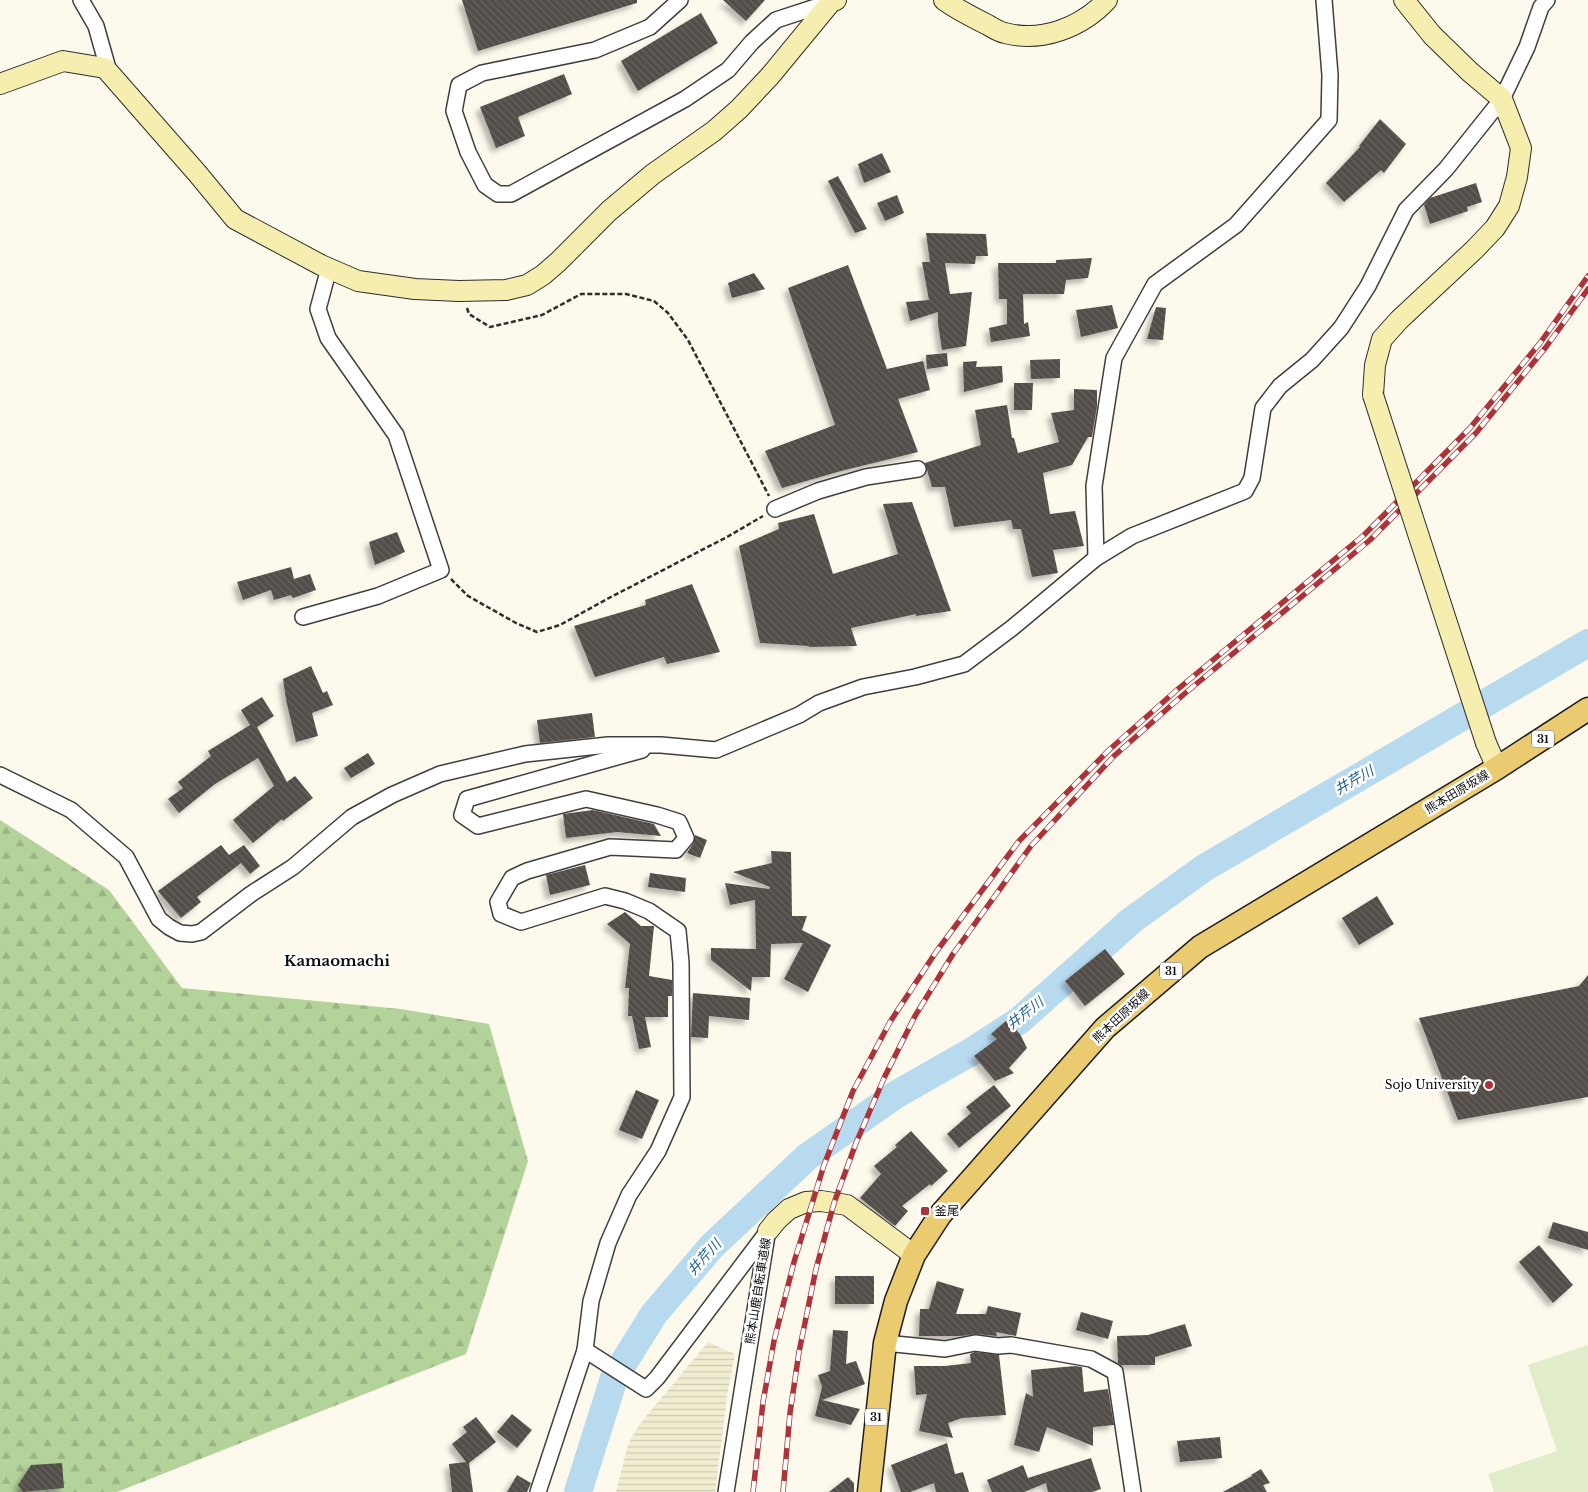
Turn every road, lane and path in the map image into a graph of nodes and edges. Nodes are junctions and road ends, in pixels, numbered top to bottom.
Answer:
1 (81, 0) edge
2 (680, 0) edge
3 (944, 0) edge
4 (1107, 0) edge
5 (1324, 0) edge
6 (1404, 0) edge
7 (1547, 0) edge
8 (834, 1) edge
9 (109, 72) junction
10 (0, 84) edge
11 (1502, 99) junction
12 (329, 268) junction
13 (459, 291) junction
14 (918, 469) dead end
15 (775, 509) junction
16 (1096, 558) junction
17 (442, 570) junction
18 (304, 617) dead end
19 (1588, 710) edge
20 (661, 745) junction
21 (1498, 768) junction
22 (0, 776) edge
23 (768, 1231) junction
24 (914, 1255) junction
25 (885, 1343) junction
26 (585, 1350) junction
27 (538, 1492) edge
28 (726, 1492) edge
29 (869, 1492) edge
30 (1133, 1492) edge

1 - 9 street
2 - 8 street
3 - 4 street
5 - 16 street
6 - 11 street
7 - 11 street
8 - 13 street
9 - 10 street
9 - 12 street
11 - 16 street
11 - 21 street, bridge
12 - 13 street
12 - 17 street
13 - 15 path
14 - 15 street
15 - 17 path
16 - 20 street
17 - 18 street
19 - 21 main road, 熊本田原坂線 / 31
20 - 22 street
20 - 26 street
21 - 24 main road, 熊本田原坂線 / 31
23 - 24 street, 熊本山鹿自転車道線
23 - 26 street
23 - 28 street, 熊本山鹿自転車道線
24 - 25 main road, 熊本田原坂線 / 31
25 - 29 main road, 熊本田原坂線 / 31
25 - 30 street
26 - 27 street

